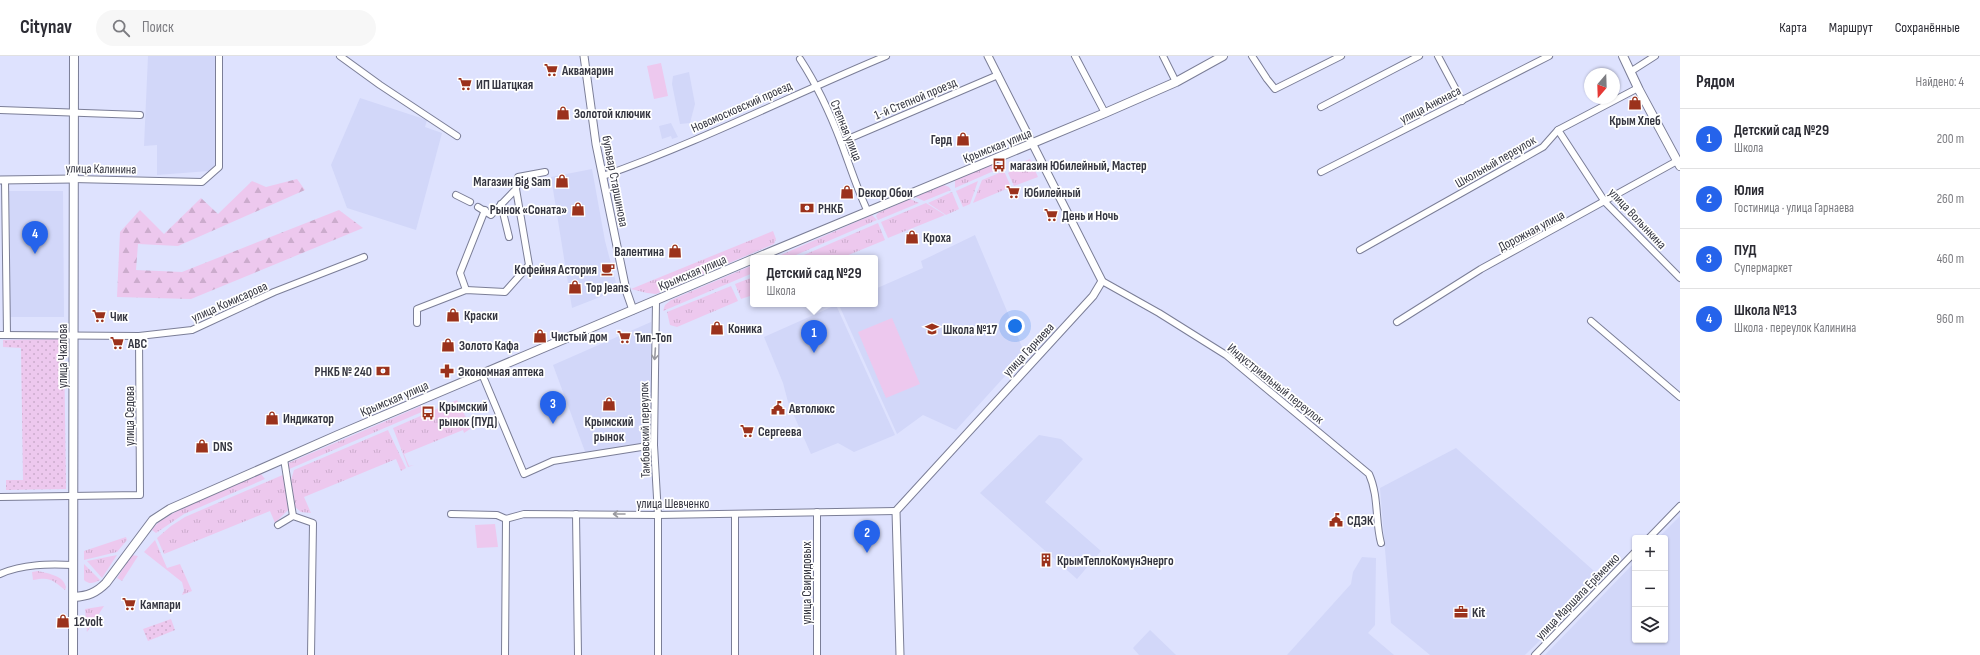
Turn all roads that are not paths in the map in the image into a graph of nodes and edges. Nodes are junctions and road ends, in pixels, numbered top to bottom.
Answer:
1 (74, 56) edge
2 (219, 56) edge
3 (340, 56) edge
4 (584, 56) edge
5 (886, 56) edge
6 (988, 56) edge
7 (1074, 56) edge
8 (1163, 56) edge
9 (1222, 56) edge
10 (1252, 56) edge
11 (1340, 56) edge
12 (1418, 56) edge
13 (1438, 56) edge
14 (1549, 56) edge
15 (1623, 56) edge
16 (1655, 56) edge
17 (800, 59) dead end
18 (1630, 72) junction
19 (998, 75) junction
20 (1176, 82) junction
21 (816, 85) junction
22 (1638, 88) junction
23 (1462, 100) junction
24 (1321, 107) dead end
25 (0, 110) edge
26 (74, 113) junction
27 (1105, 114) junction
28 (140, 115) dead end
29 (1558, 130) junction
30 (456, 136) dead end
31 (841, 142) junction
32 (1032, 144) junction
33 (1678, 164) edge
34 (545, 172) dead end
35 (1321, 172) dead end
36 (603, 176) junction
37 (73, 179) junction
38 (3, 180) edge
39 (516, 189) junction
40 (456, 195) dead end
41 (470, 202) dead end
42 (1605, 202) junction
43 (501, 204) junction
44 (478, 207) dead end
45 (484, 210) junction
46 (868, 212) junction
47 (509, 238) dead end
48 (1360, 250) dead end
49 (764, 255) edge
50 (364, 257) dead end
51 (750, 261) edge
52 (1680, 278) edge
53 (1102, 281) junction
54 (466, 290) junction
55 (656, 301) junction
56 (633, 310) junction
57 (1591, 321) dead end
58 (1397, 322) dead end
59 (417, 323) dead end
60 (3, 335) edge
61 (74, 336) junction
62 (140, 336) junction
63 (482, 374) junction
64 (1680, 397) edge
65 (654, 445) junction
66 (284, 459) junction
67 (0, 496) edge
68 (73, 496) junction
69 (1680, 506) edge
70 (896, 511) junction
71 (817, 512) junction
72 (451, 514) dead end
73 (576, 514) junction
74 (658, 514) junction
75 (735, 514) junction
76 (293, 516) junction
77 (506, 519) junction
78 (278, 525) dead end
79 (1652, 535) edge
80 (1381, 543) dead end
81 (1632, 555) edge
82 (73, 565) junction
83 (0, 574) edge
84 (74, 597) junction
85 (73, 655) edge
86 (311, 655) edge
87 (505, 655) edge
88 (578, 655) edge
89 (658, 655) edge
90 (734, 655) edge
91 (817, 655) edge
92 (900, 655) edge
93 (1535, 655) edge

1 - 26 main road, улица Чкалова
2 - 37 street, улица Калинина
3 - 30 street
4 - 36 street, бульвар Старшинова
5 - 21 street, Новомосковский проезд
6 - 19 street
7 - 27 street
8 - 20 street
9 - 20 main road, Крымская улица
10 - 11 street
12 - 24 street
13 - 23 street
14 - 23 street, улица Анюнаса
15 - 18 main road
16 - 18 street
17 - 21 street, Степная улица
18 - 22 main road
19 - 31 street, 1-й Степной проезд
19 - 32 street
20 - 27 main road, Крымская улица
21 - 31 street, Степная улица
21 - 36 street, Новомосковский проезд
22 - 29 street, Школьный переулок
22 - 33 main road
23 - 35 street, улица Анюнаса
25 - 26 street
26 - 28 street
26 - 37 main road, улица Чкалова
27 - 32 main road, Крымская улица
29 - 42 street, улица Волынкина
29 - 48 street, Школьный переулок
31 - 46 street, Степная улица
32 - 46 main road, Крымская улица
32 - 53 street
33 - 42 street, Дорожная улица
34 - 39 street
36 - 56 street, бульвар Старшинова
37 - 38 street, улица Калинина
37 - 61 main road, улица Чкалова
38 - 60 street
39 - 43 street
39 - 54 street
40 - 41 street
42 - 52 street, улица Волынкина
42 - 58 street, Дорожная улица
43 - 45 street
43 - 47 street
44 - 45 street
45 - 54 street
46 - 49 main road, Крымская улица
50 - 62 street, улица Комисарова
51 - 55 main road, Крымская улица
53 - 70 street, улица Гарнаева
53 - 80 street, Индустриальный переулок
54 - 59 street
55 - 56 main road, Крымская улица
55 -> 65 street, Тамбовский переулок
56 - 63 main road, Крымская улица
57 - 64 street
60 - 61 street, улица Комисарова
61 - 62 street, улица Комисарова
61 - 68 main road, улица Чкалова
62 - 68 street, улица Седова
63 - 65 street
63 - 66 main road, Крымская улица
65 - 74 street, Тамбовский переулок
66 - 76 street
66 - 84 main road, Крымская улица
67 - 68 street
68 - 82 main road, улица Чкалова
69 - 79 street
70 - 71 street, улица Шевченко
70 - 92 street
71 - 75 street, улица Шевченко
71 - 91 street, улица Свиридовых
72 - 77 street, улица Шевченко
74 -> 73 street, улица Шевченко
73 - 77 street, улица Шевченко
73 - 88 street
74 - 75 street, улица Шевченко
74 - 89 street, Тамбовский переулок
75 - 90 street
76 - 78 street
76 - 86 street
77 - 87 street
81 - 93 street, улица Маршала Ерёменко
82 - 83 street
82 - 84 main road, улица Чкалова
84 - 85 main road, улица Чкалова

